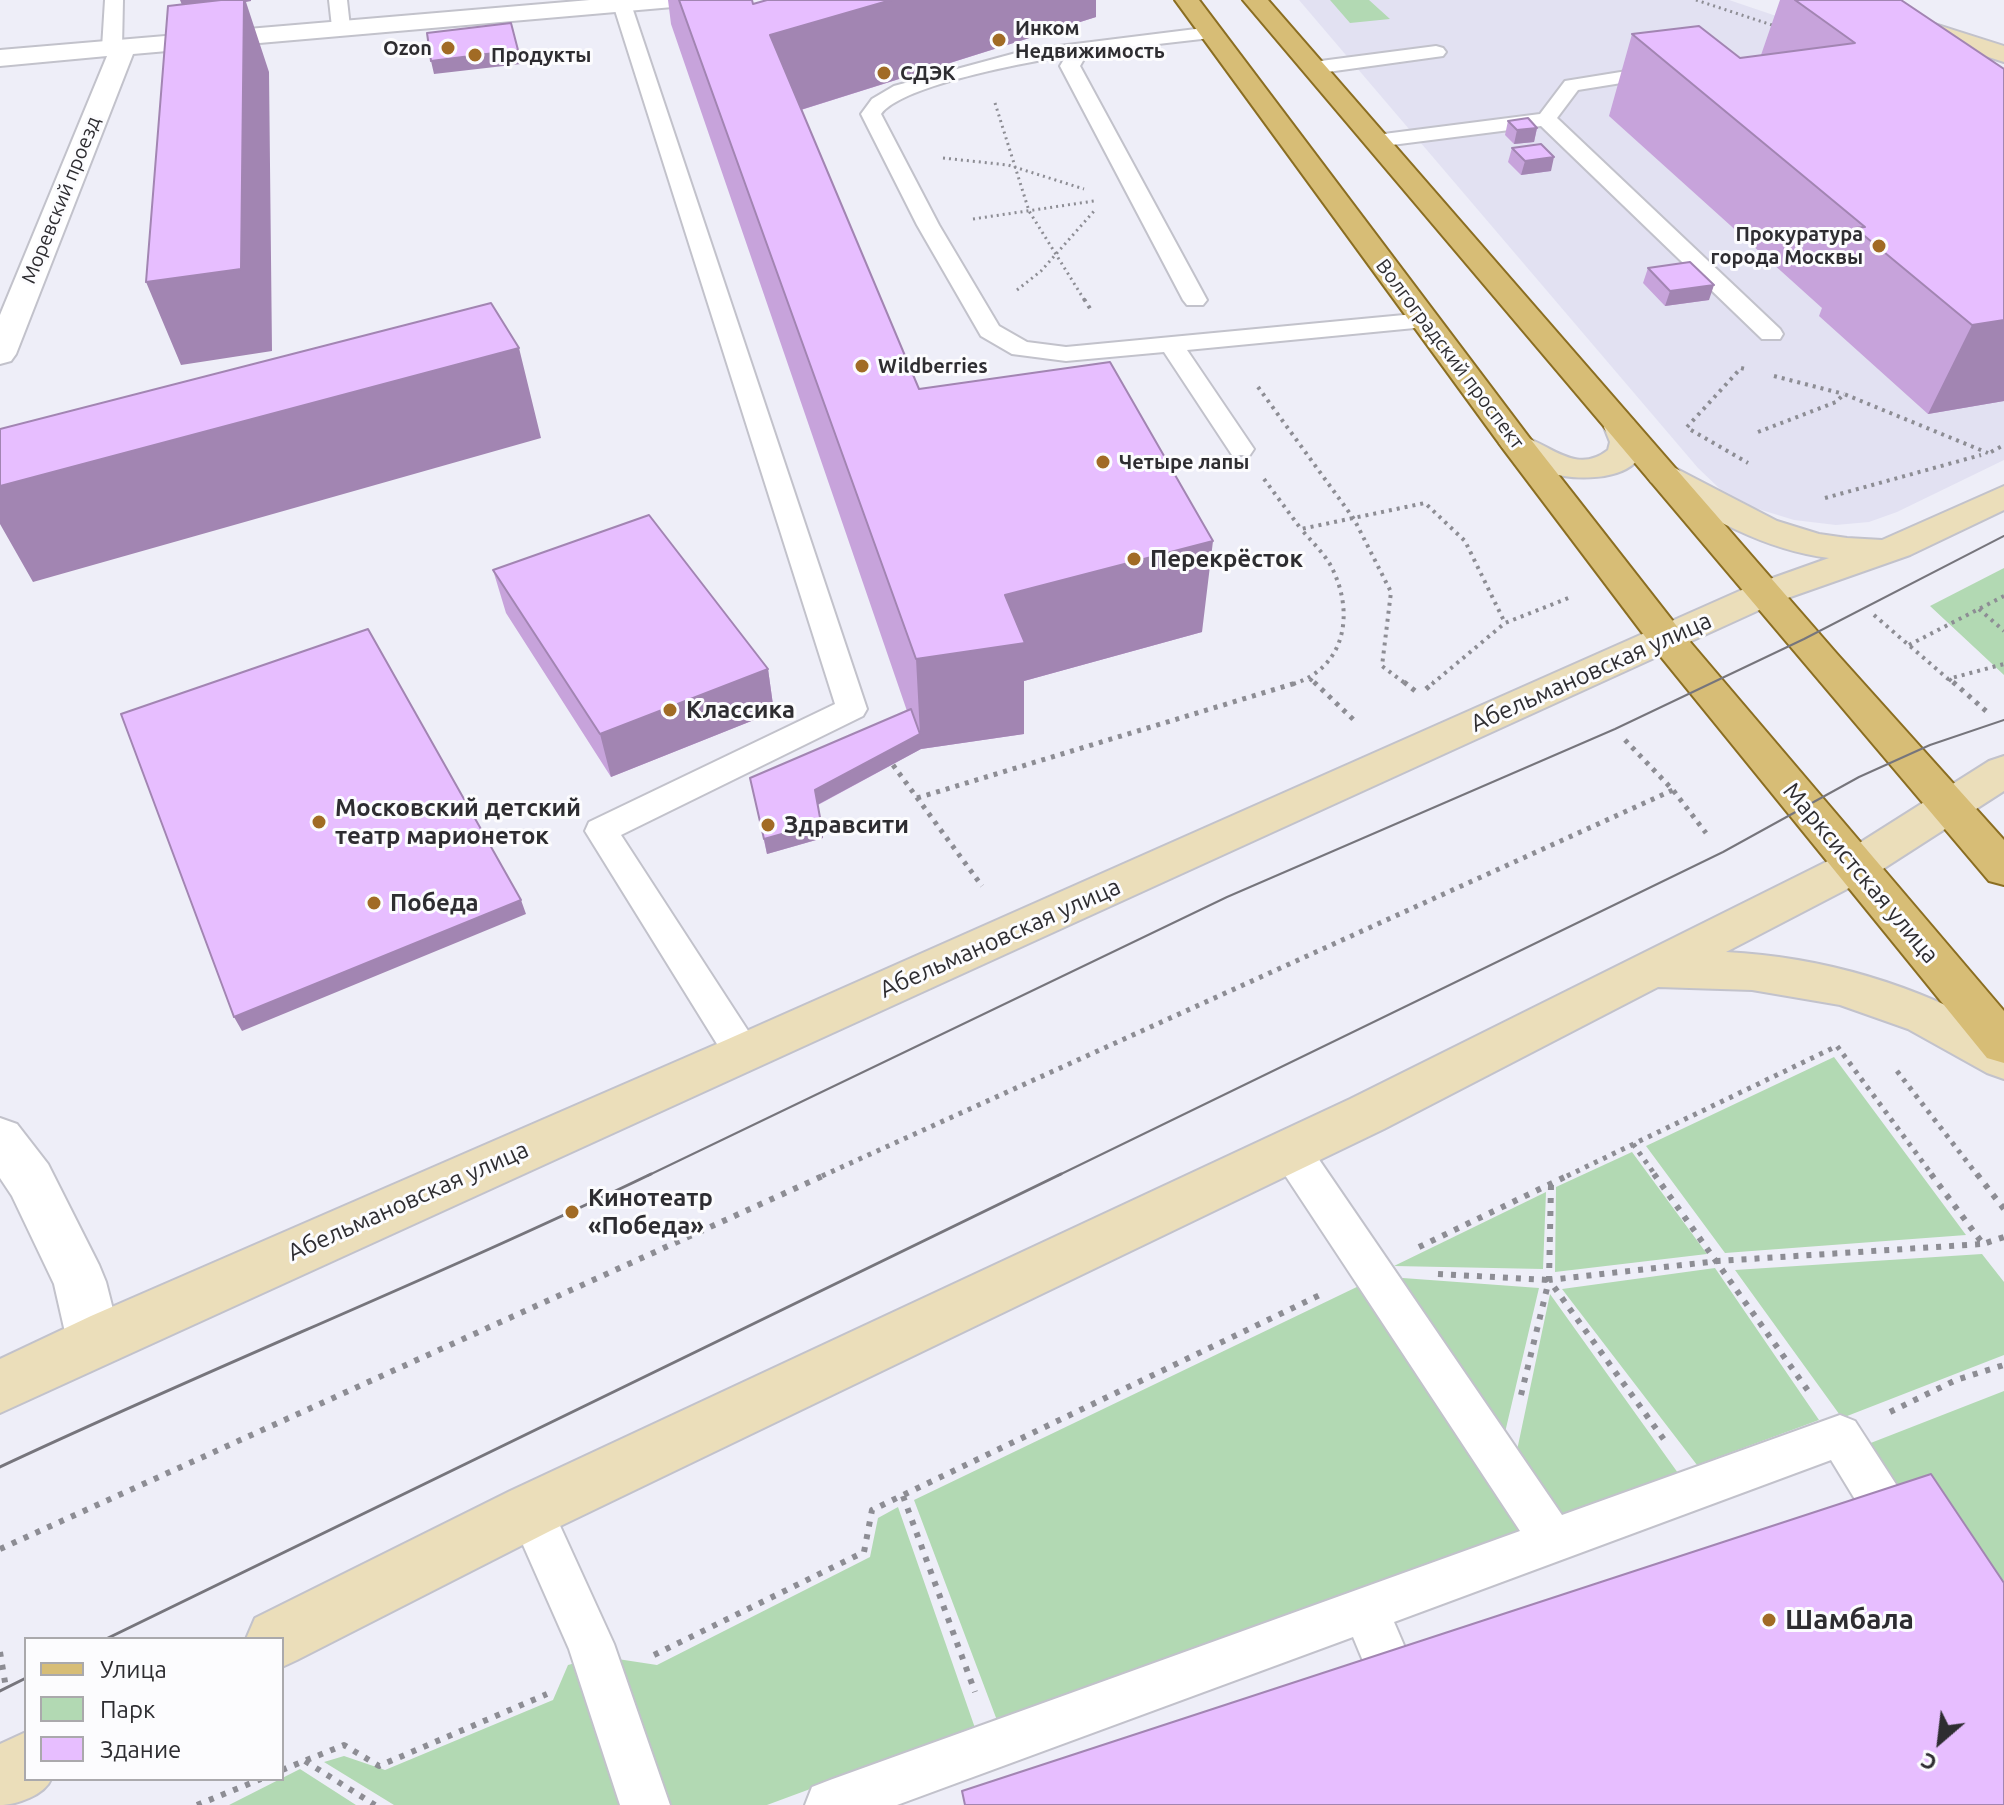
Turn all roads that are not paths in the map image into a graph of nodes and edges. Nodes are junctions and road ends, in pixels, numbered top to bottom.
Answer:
1 (114, 0) edge
2 (338, 0) edge
3 (673, 0) edge
4 (1187, 0) edge
5 (1255, 0) edge
6 (1913, 0) edge
7 (622, 4) junction
8 (1861, 8) junction
9 (1824, 9) edge
10 (341, 27) junction
11 (1212, 33) junction
12 (1092, 46) junction
13 (118, 47) junction
14 (1436, 52) dead end
15 (2004, 54) edge
16 (0, 58) edge
17 (1313, 68) junction
18 (1681, 68) edge
19 (1989, 75) edge
20 (1546, 119) junction
21 (1376, 141) junction
22 (1195, 300) dead end
23 (1425, 320) junction
24 (1771, 334) dead end
25 (1171, 344) junction
26 (0, 354) edge
27 (1621, 427) junction
28 (1516, 443) junction
29 (1241, 449) road end
30 (1663, 475) junction
31 (2004, 497) edge
32 (1897, 547) junction
33 (1766, 593) junction
34 (1666, 638) junction
35 (1718, 702) joint
36 (2004, 771) edge
37 (1948, 806) junction
38 (1857, 865) junction
39 (2004, 869) edge
40 (1650, 970) junction
41 (2004, 1044) edge
42 (743, 1054) junction
43 (2004, 1059) edge
44 (0, 1139) edge
45 (1291, 1151) junction
46 (94, 1341) junction
47 (0, 1387) edge
48 (530, 1511) junction
49 (1553, 1541) junction
50 (1922, 1566) edge
51 (1365, 1610) junction
52 (280, 1637) edge
53 (1400, 1692) edge
54 (24, 1765) edge
55 (0, 1778) edge
56 (645, 1805) edge
57 (830, 1805) edge

1 - 13 lane
2 - 10 lane
3 - 7 street
4 - 11 main road, Волгоградский проспект
5 - 17 main road
6 - 8 main road
7 - 10 street
7 - 42 lane
8 - 9 main road
8 - 15 main road
9 - 19 main road
10 - 13 street
11 - 12 lane
11 - 23 main road, Волгоградский проспект
12 - 22 lane
12 - 25 lane
13 - 16 street
13 - 26 street, Моревский проезд
14 - 17 lane
17 - 21 main road
18 - 20 lane
20 - 21 lane
20 - 24 lane
21 - 27 main road
23 - 25 lane
23 - 28 main road, Волгоградский проспект
25 - 29 lane
27 - 28 main road
27 - 30 main road
28 - 34 main road, Волгоградский проспект
30 - 32 main road
30 - 33 main road
31 - 32 main road, Абельмановская улица
32 - 33 main road, Абельмановская улица
33 - 34 main road, Абельмановская улица
33 - 37 main road
34 - 35 main road, Волгоградский проспект
34 - 42 main road, Абельмановская улица
35 - 38 main road, Марксистская улица
36 - 37 main road
37 - 38 main road
37 - 39 main road
38 - 40 main road
38 - 41 main road, Марксистская улица
40 - 43 main road
40 - 45 main road
42 - 46 main road, Абельмановская улица
44 - 46 street
45 - 48 main road
45 - 49 lane
46 - 47 main road, Абельмановская улица
48 - 52 main road
48 - 56 lane
49 - 50 lane
49 - 51 lane
51 - 53 lane
51 - 57 lane
54 - 55 main road

